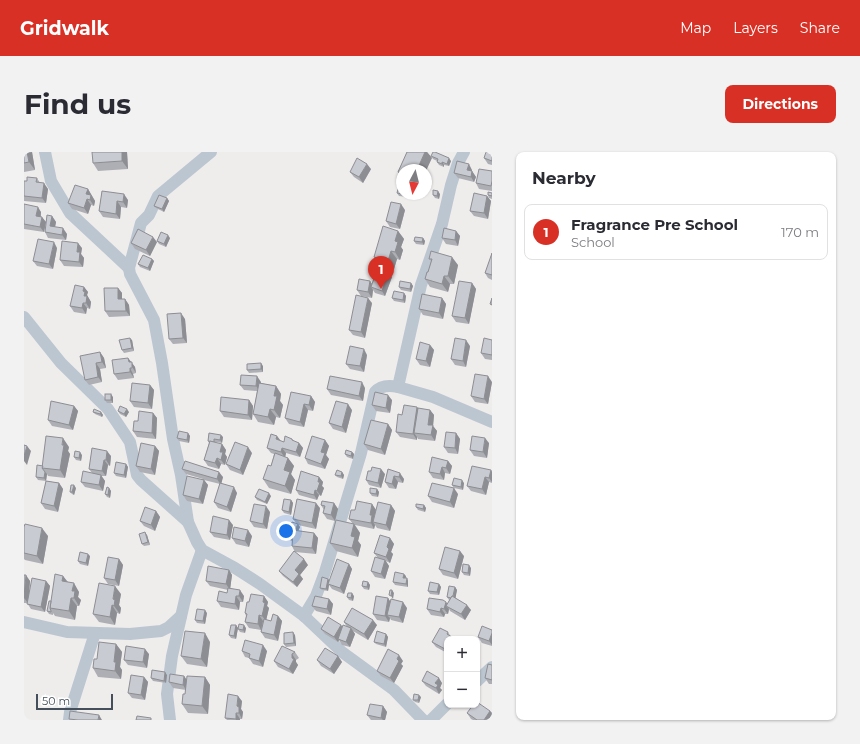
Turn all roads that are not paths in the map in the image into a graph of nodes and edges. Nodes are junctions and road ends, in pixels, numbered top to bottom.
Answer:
1 (45, 152) edge
2 (211, 152) edge
3 (464, 152) edge
4 (129, 268) junction
5 (24, 317) edge
6 (398, 386) junction
7 (492, 422) edge
8 (188, 522) junction
9 (202, 550) junction
10 (181, 616) junction
11 (304, 616) junction
12 (24, 622) edge
13 (95, 633) junction
14 (492, 667) edge
15 (480, 678) edge
16 (444, 707) edge
17 (69, 720) edge
18 (170, 720) edge
19 (423, 720) edge
20 (431, 720) edge

1 - 4 street
2 - 4 street
3 - 6 street
4 - 8 street
5 - 8 street
6 - 7 street
6 - 11 street
8 - 9 street
9 - 10 street
9 - 11 street
10 - 13 street
10 - 18 street
11 - 19 street
12 - 13 street
13 - 17 street
14 - 15 street
16 - 20 street

